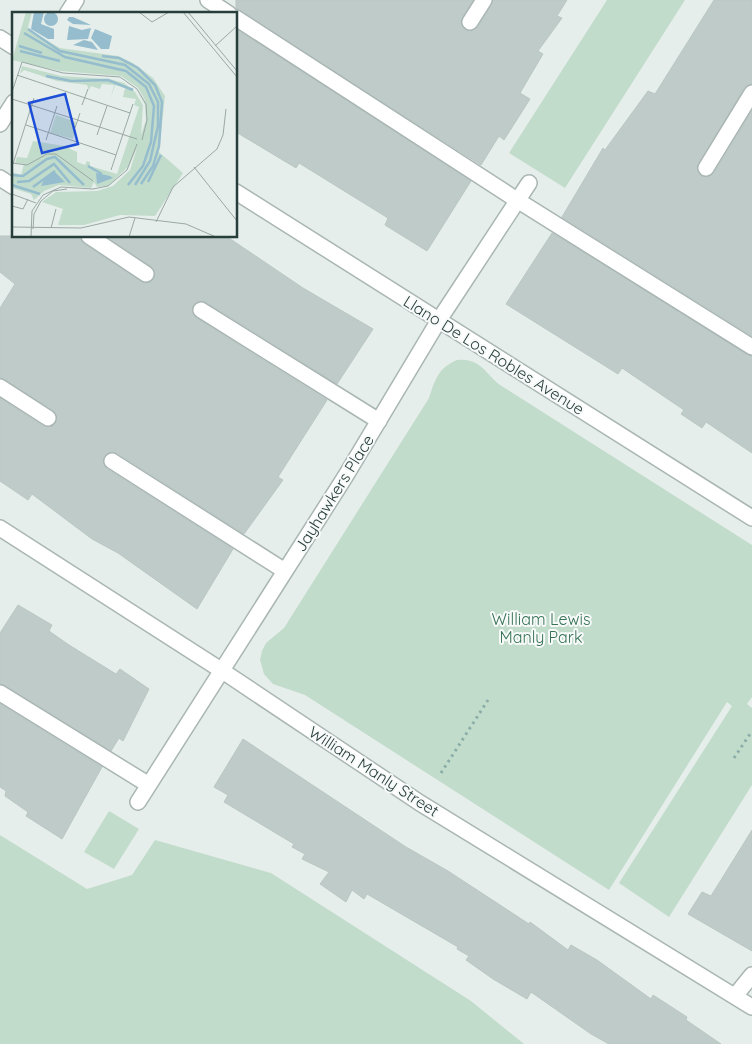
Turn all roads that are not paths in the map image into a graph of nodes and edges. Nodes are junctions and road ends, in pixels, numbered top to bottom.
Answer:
1 (76, 0) edge
2 (208, 0) edge
3 (484, 0) edge
4 (69, 12) edge
5 (226, 12) edge
6 (238, 19) edge
7 (470, 22) dead end
8 (0, 38) edge
9 (12, 46) edge
10 (752, 93) edge
11 (12, 105) edge
12 (0, 124) edge
13 (706, 168) dead end
14 (0, 178) edge
15 (529, 183) dead end
16 (12, 186) edge
17 (238, 193) edge
18 (517, 200) junction
19 (92, 238) edge
20 (146, 274) dead end
21 (201, 310) dead end
22 (440, 320) junction
23 (752, 347) edge
24 (0, 387) edge
25 (48, 418) dead end
26 (379, 421) junction
27 (112, 461) dead end
28 (752, 518) edge
29 (0, 528) edge
30 (285, 571) junction
31 (221, 670) junction
32 (0, 693) edge
33 (149, 784) junction
34 (138, 802) dead end
35 (752, 975) edge
36 (735, 996) junction
37 (752, 1007) edge

1 - 4 street
2 - 5 street
3 - 7 street
6 - 18 street
8 - 9 street
10 - 13 street
11 - 12 street
14 - 16 street
15 - 18 street, Jayhawkers Place
17 - 22 street, Llano De Los Robles Avenue
18 - 22 street, Jayhawkers Place
18 - 23 street
19 - 20 street
21 - 26 street
22 - 26 street, Jayhawkers Place
22 - 28 street, Llano De Los Robles Avenue
24 - 25 street
26 - 30 street, Jayhawkers Place
27 - 30 street
29 - 31 street, William Manly Street
30 - 31 street, Jayhawkers Place
31 - 33 street, Jayhawkers Place
31 - 36 street, William Manly Street
32 - 33 street
33 - 34 street, Jayhawkers Place
35 - 36 street
36 - 37 street, William Manly Street

